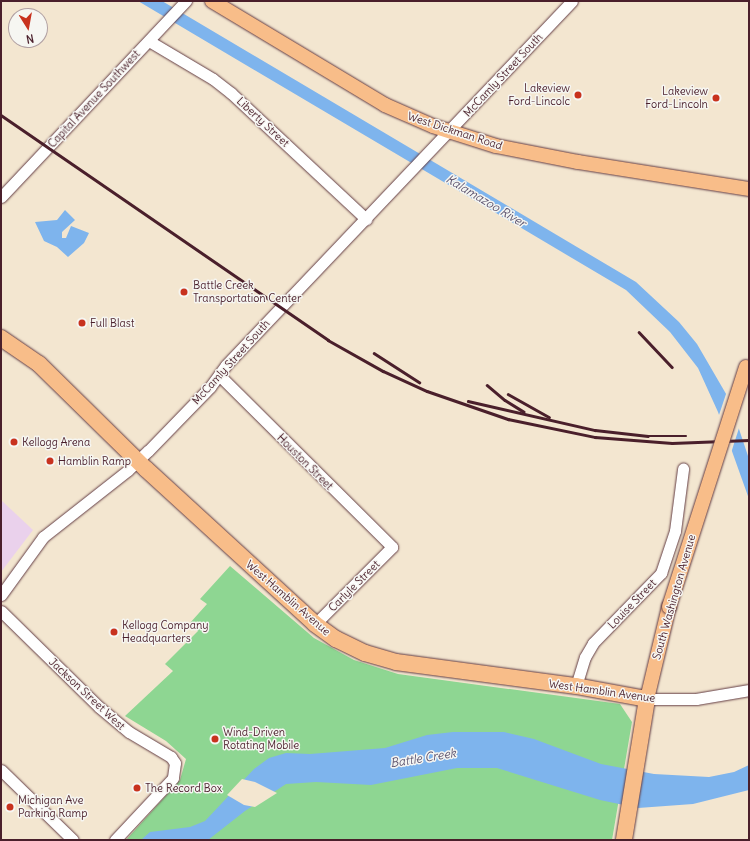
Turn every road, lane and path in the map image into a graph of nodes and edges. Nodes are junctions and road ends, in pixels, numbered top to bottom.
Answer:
1 (212, 1) edge
2 (572, 1) edge
3 (184, 4) edge
4 (149, 41) junction
5 (449, 131) junction
6 (749, 189) edge
7 (1, 197) edge
8 (366, 219) junction
9 (1, 338) edge
10 (748, 364) edge
11 (220, 376) junction
12 (138, 461) junction
13 (683, 469) dead end
14 (389, 543) joint
15 (1, 595) edge
16 (1, 611) edge
17 (315, 624) junction
18 (576, 686) junction
19 (749, 690) edge
20 (647, 699) junction
21 (1, 770) edge
22 (73, 840) edge
23 (115, 840) edge
24 (624, 840) edge

1 - 5 main road, West Dickman Road
2 - 5 street, McCamly Street South
3 - 4 street, Capital Avenue Southwest
4 - 7 street, Capital Avenue Southwest
4 - 8 street, Liberty Street
5 - 6 main road, West Dickman Road
5 - 8 street, McCamly Street South
8 - 11 street, McCamly Street South
9 - 12 highway, West Hamblin Avenue
10 - 20 main road, South Washington Avenue, bridge
11 - 12 street, McCamly Street South
11 - 14 street, Houston Street
12 - 15 street, McCamly Street South
12 - 17 highway, West Hamblin Avenue
13 - 18 street, Louise Street
14 - 17 street, Carlyle Street
16 - 23 street, Jackson Street West
17 - 18 highway, West Hamblin Avenue
18 - 20 highway, West Hamblin Avenue
19 - 20 street, West Hamblin Avenue
20 - 24 highway, South Washington Avenue
21 - 22 street

